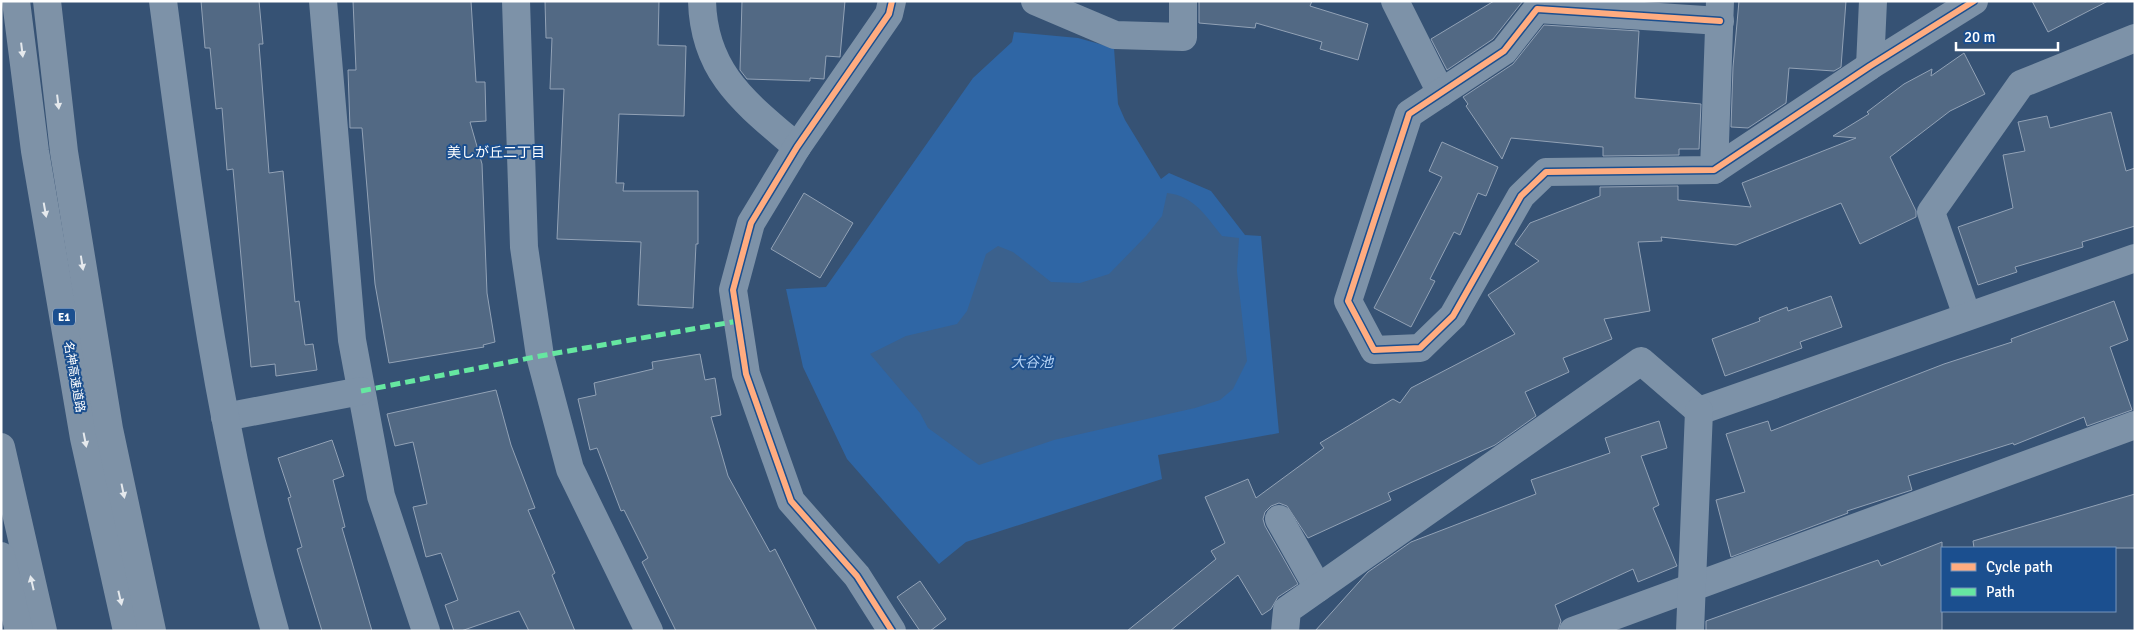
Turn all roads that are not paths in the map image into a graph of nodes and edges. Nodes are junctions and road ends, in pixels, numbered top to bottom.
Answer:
1 (16, 1) edge
2 (47, 1) edge
3 (163, 1) edge
4 (323, 1) edge
5 (516, 1) edge
6 (702, 1) edge
7 (892, 1) edge
8 (1036, 1) edge
9 (1183, 1) edge
10 (1394, 1) edge
11 (1873, 1) edge
12 (1974, 1) edge
13 (1574, 6) edge
14 (1720, 11) edge
15 (2135, 38) edge
16 (1870, 66) junction
17 (1441, 93) junction
18 (797, 147) junction
19 (1714, 170) junction
20 (2135, 258) edge
21 (1967, 316) junction
22 (361, 391) junction
23 (1699, 411) junction
24 (225, 417) junction
25 (2135, 425) edge
26 (1, 448) edge
27 (1279, 518) dead end
28 (1, 556) edge
29 (1692, 586) junction
30 (1318, 588) junction
31 (20, 631) edge
32 (43, 631) edge
33 (127, 631) edge
34 (152, 631) edge
35 (275, 631) edge
36 (426, 631) edge
37 (650, 631) edge
38 (892, 631) edge
39 (1285, 631) edge
40 (1573, 631) edge
41 (1690, 631) edge

1 -> 33 highway, 名神高速道路 / E1
2 -> 34 highway
3 - 24 street
4 - 22 street
5 - 37 street
6 - 18 street
7 - 18 street
8 - 9 street
10 - 17 street
11 - 16 street
12 - 16 street
13 - 14 street
13 - 17 street
14 - 19 street
15 - 21 street
16 - 19 street
17 - 19 street
18 - 38 street
20 - 21 street
21 - 23 street
22 - 24 street
22 - 36 street
23 - 29 street
23 - 30 street
24 - 35 street
25 - 29 street
32 -> 26 highway
27 - 30 street
28 - 31 highway
29 - 40 street
29 - 41 street
30 - 39 street

